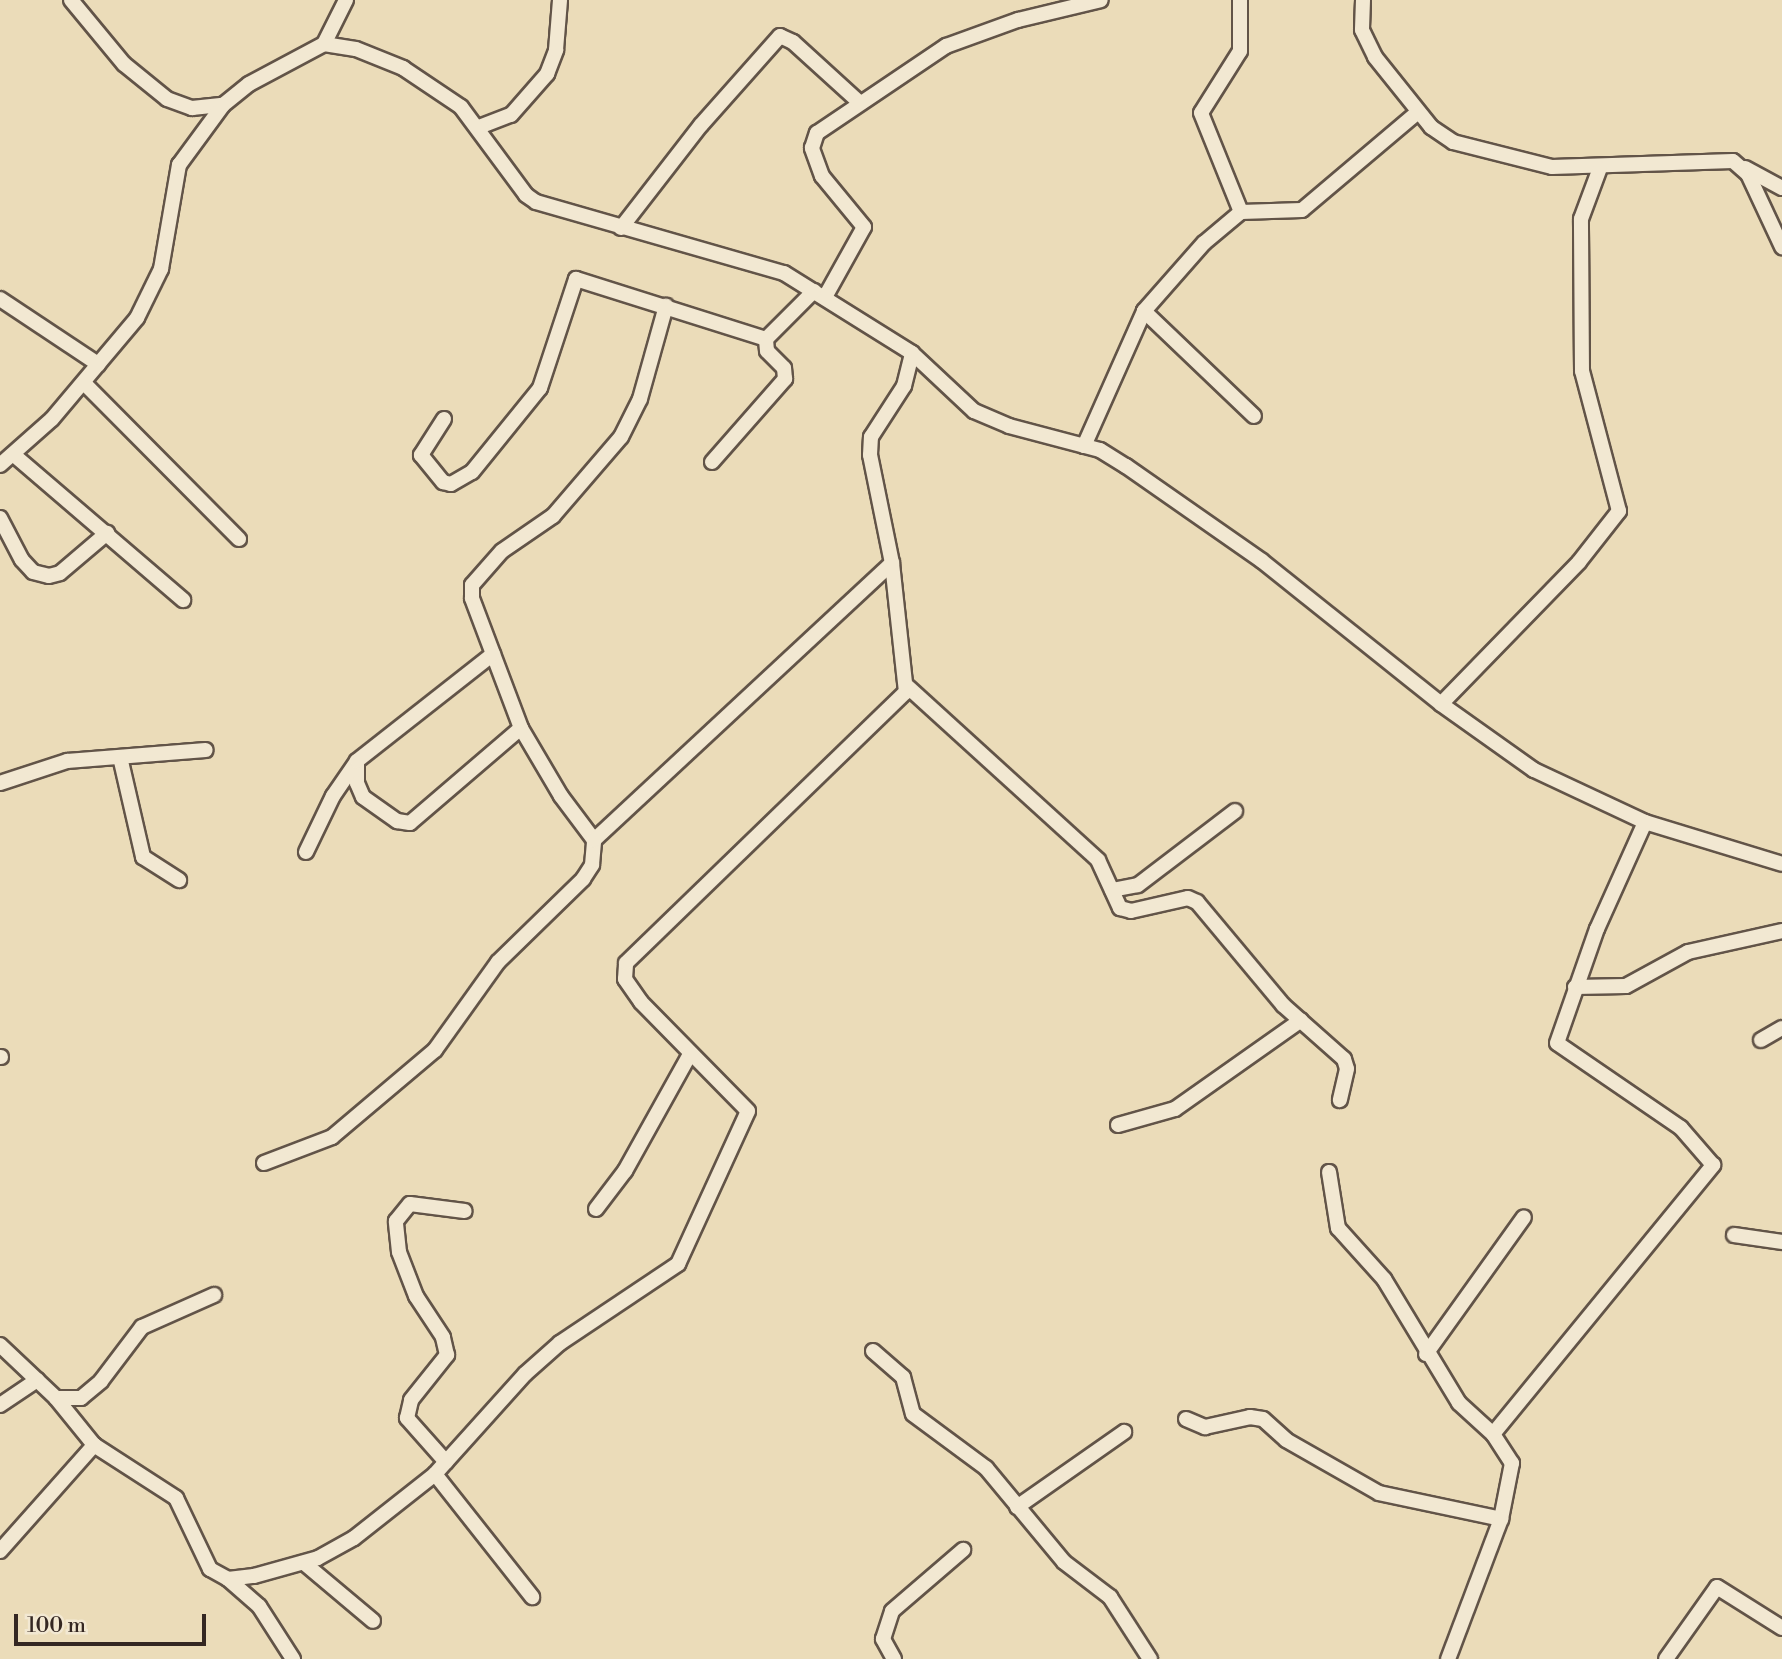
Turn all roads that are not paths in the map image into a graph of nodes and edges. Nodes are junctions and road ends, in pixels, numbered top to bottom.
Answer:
1 (71, 0) edge
2 (346, 0) edge
3 (560, 0) edge
4 (1101, 0) edge
5 (1240, 0) edge
6 (1363, 0) edge
7 (84, 6) edge
8 (324, 44) junction
9 (859, 102) junction
10 (223, 105) junction
11 (1418, 112) junction
12 (479, 127) junction
13 (1740, 166) junction
14 (1600, 168) junction
15 (1780, 180) edge
16 (1241, 212) junction
17 (621, 228) junction
18 (1782, 247) edge
19 (819, 294) junction
20 (0, 299) edge
21 (666, 306) junction
22 (1143, 310) junction
23 (766, 339) junction
24 (912, 353) junction
25 (97, 364) junction
26 (84, 383) junction
27 (1254, 416) dead end
28 (444, 419) dead end
29 (1084, 446) junction
30 (14, 455) junction
31 (712, 462) dead end
32 (0, 464) edge
33 (0, 518) edge
34 (107, 533) junction
35 (239, 539) dead end
36 (892, 563) junction
37 (183, 600) dead end
38 (493, 654) junction
39 (908, 687) junction
40 (1441, 704) junction
41 (521, 728) junction
42 (206, 750) dead end
43 (120, 757) junction
44 (357, 761) junction
45 (0, 783) edge
46 (1235, 811) dead end
47 (1645, 822) junction
48 (594, 840) junction
49 (306, 852) dead end
50 (1782, 864) edge
51 (179, 880) dead end
52 (1112, 890) junction
53 (1782, 931) edge
54 (1575, 987) junction
55 (1301, 1020) junction
56 (1782, 1028) edge
57 (1761, 1040) dead end
58 (690, 1054) junction
59 (1340, 1100) dead end
60 (1118, 1125) dead end
61 (264, 1163) dead end
62 (1329, 1172) dead end
63 (596, 1209) dead end
64 (465, 1211) dead end
65 (1524, 1217) dead end
66 (1734, 1236) dead end
67 (1782, 1242) edge
68 (214, 1295) dead end
69 (0, 1345) edge
70 (873, 1351) dead end
71 (1426, 1354) junction
72 (37, 1380) junction
73 (56, 1398) junction
74 (0, 1405) edge
75 (1186, 1419) dead end
76 (1124, 1432) dead end
77 (1493, 1434) junction
78 (94, 1445) junction
79 (446, 1462) junction
80 (435, 1474) junction
81 (1017, 1507) junction
82 (1501, 1519) junction
83 (963, 1550) dead end
84 (0, 1551) edge
85 (304, 1563) junction
86 (228, 1579) junction
87 (532, 1597) dead end
88 (373, 1621) dead end
89 (1782, 1629) edge
90 (293, 1659) edge
91 (894, 1659) edge
92 (1150, 1659) edge
93 (1448, 1659) edge
94 (1666, 1659) edge

1 - 7 street
2 - 8 street
3 - 12 street
4 - 9 street
5 - 16 street
6 - 11 street
7 - 10 street
8 - 10 street
8 - 12 street
9 - 17 street
9 - 19 street
10 - 25 street
11 - 14 street
11 - 16 street
12 - 17 street
13 - 14 street
13 - 15 street
13 - 18 street
14 - 40 street
16 - 22 street
17 - 19 street
19 - 23 street
19 - 24 street
20 - 25 street
21 - 23 street
21 - 28 street
21 - 38 street
22 - 27 street
22 - 29 street
23 - 31 street
24 - 29 street
24 - 36 street
25 - 26 street
26 - 30 street
26 - 35 street
29 - 40 street
30 - 32 street
30 - 34 street
33 - 34 street
34 - 37 street
36 - 39 street
36 - 48 street
38 - 41 street
38 - 44 street
39 - 52 street
39 - 58 street
40 - 47 street
41 - 44 street
41 - 48 street
42 - 43 street
43 - 45 street
43 - 51 street
44 - 49 street
46 - 52 street
47 - 50 street
47 - 54 street
48 - 61 street
52 - 55 street
53 - 54 street
54 - 77 street
55 - 59 street
55 - 60 street
56 - 57 street
58 - 63 street
58 - 79 street
62 - 71 street
64 - 79 street
65 - 71 street
66 - 67 street
68 - 73 street
69 - 72 street
70 - 81 street
71 - 77 street
72 - 73 street
72 - 74 street
73 - 78 street
75 - 82 street
76 - 81 street
77 - 82 street
78 - 84 street
78 - 86 street
79 - 80 street
80 - 85 street
80 - 87 street
81 - 92 street
82 - 93 street
83 - 91 street
85 - 86 street
85 - 88 street
86 - 90 street
89 - 94 street

